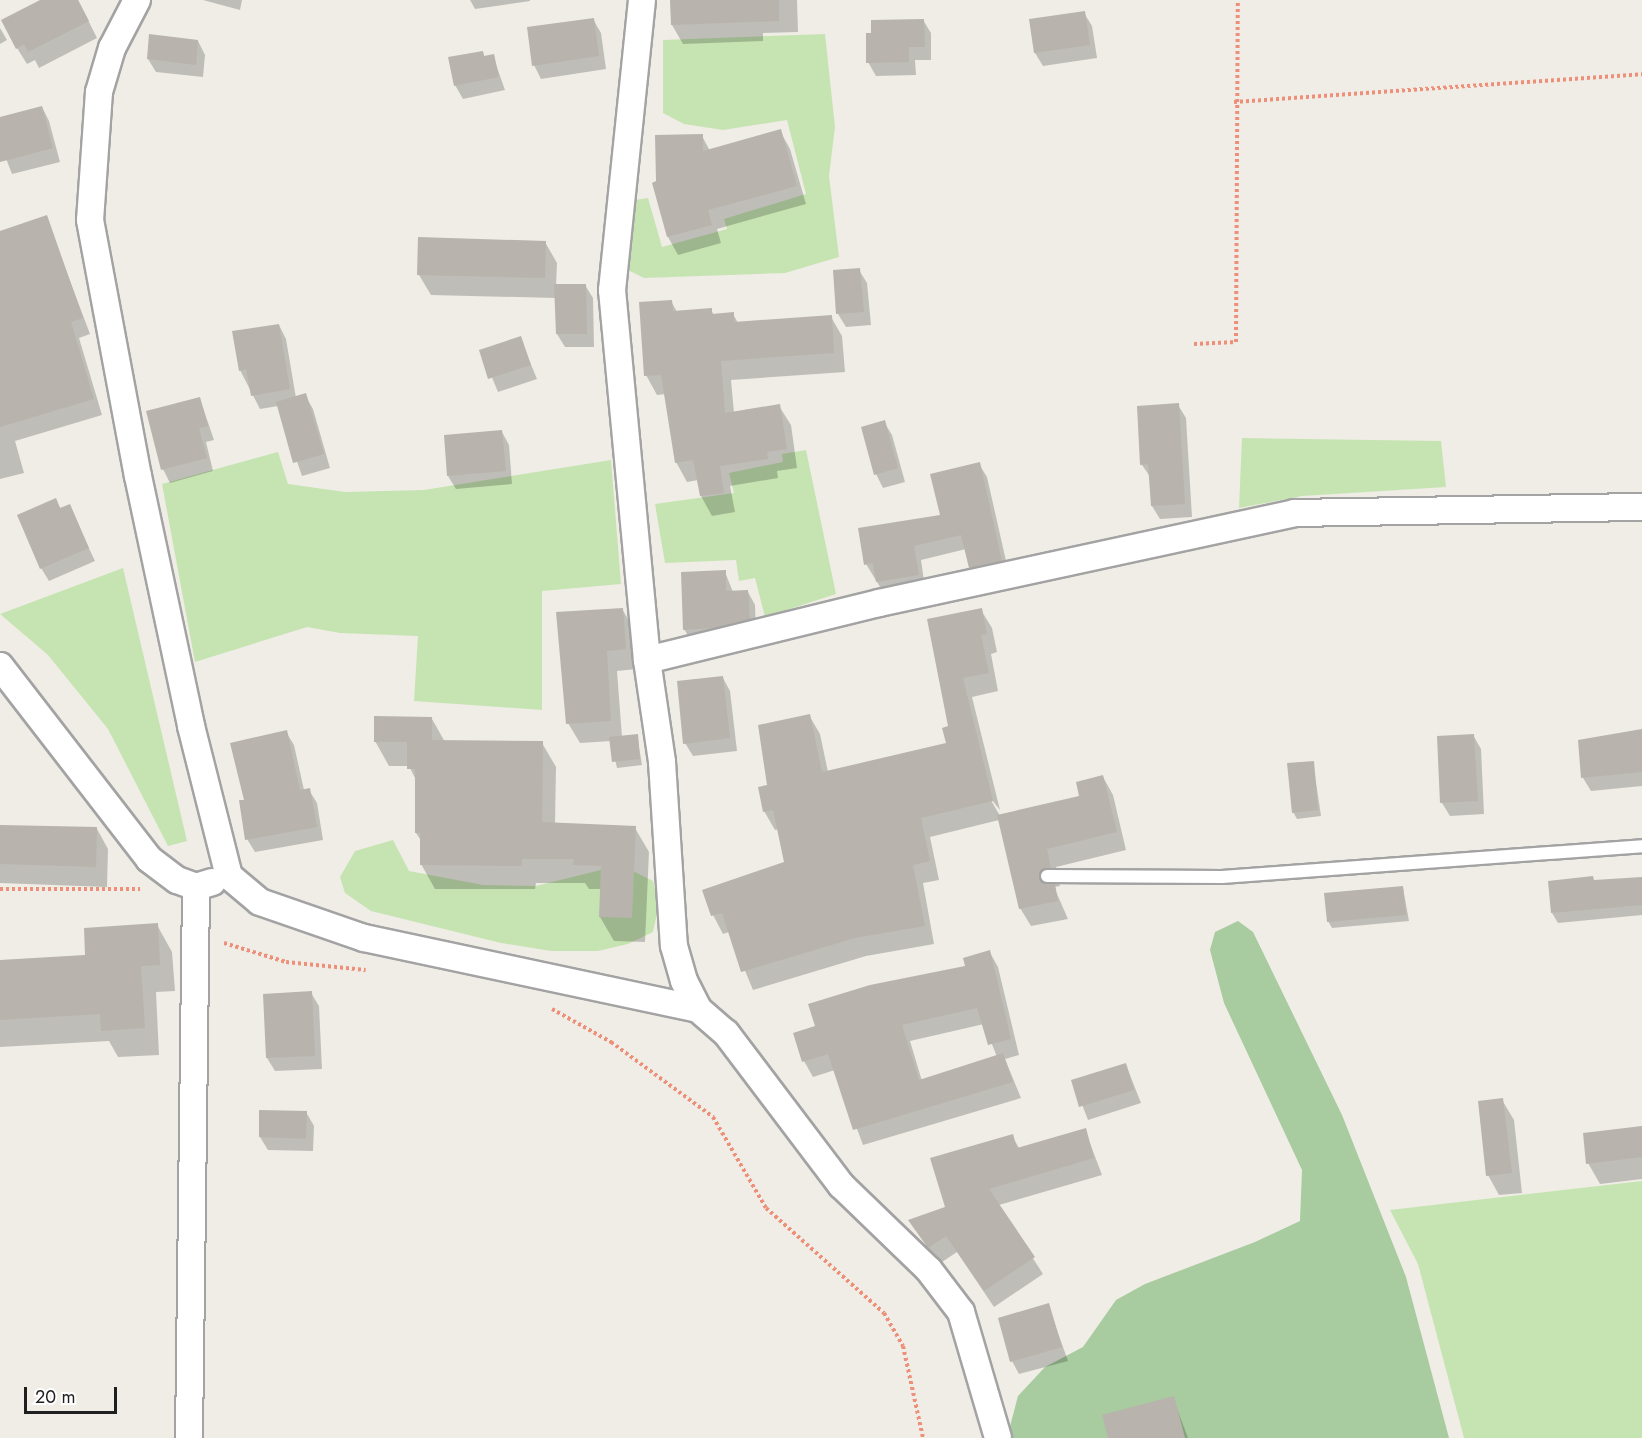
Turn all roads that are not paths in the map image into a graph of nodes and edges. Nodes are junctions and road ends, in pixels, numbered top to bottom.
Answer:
1 (138, 0) edge
2 (642, 0) edge
3 (1642, 507) edge
4 (647, 660) junction
5 (0, 666) edge
6 (1642, 846) edge
7 (229, 876) junction
8 (1047, 876) dead end
9 (196, 887) junction
10 (698, 1009) junction
11 (189, 1438) edge
12 (998, 1438) edge

1 - 7 street
2 - 4 street
3 - 4 street
4 - 10 street
5 - 9 street
6 - 8 lane
7 - 9 street
7 - 10 street
9 - 11 street
10 - 12 street

